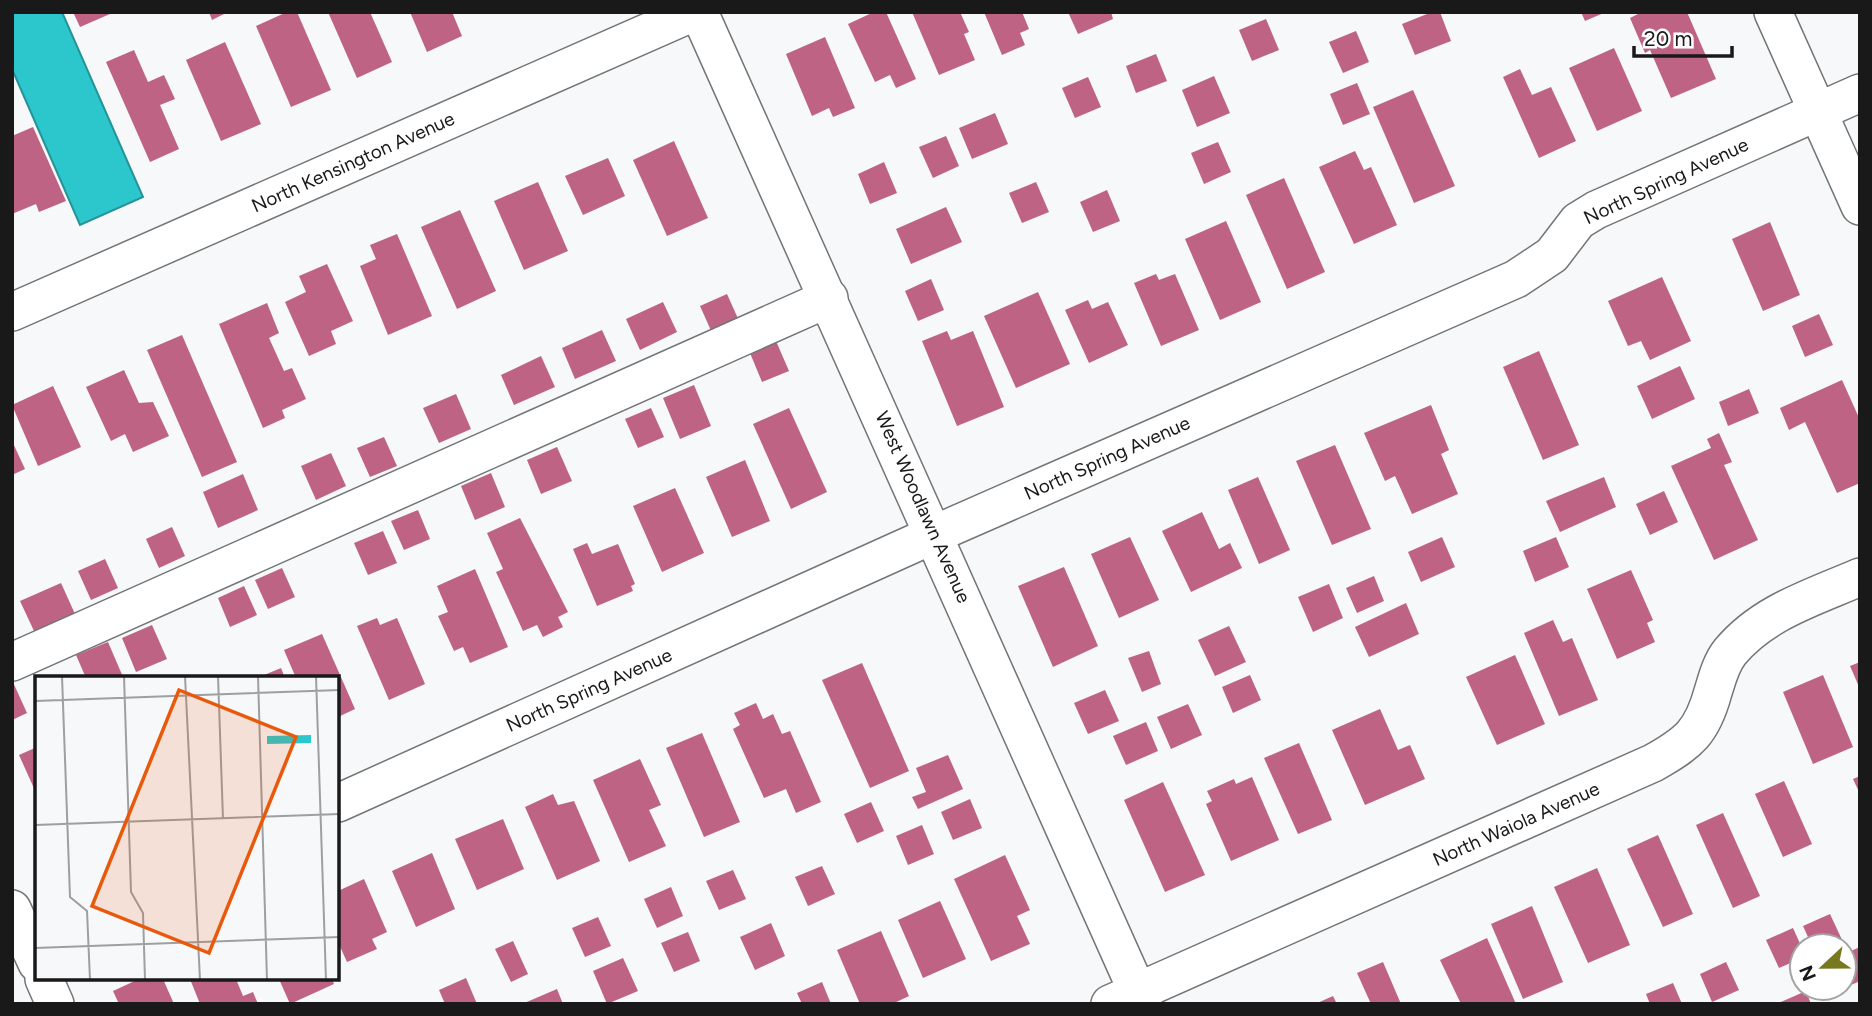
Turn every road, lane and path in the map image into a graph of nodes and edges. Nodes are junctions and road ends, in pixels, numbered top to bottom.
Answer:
1 (696, 12) edge
2 (1773, 12) edge
3 (1860, 93) edge
4 (1817, 112) junction
5 (1860, 206) edge
6 (829, 298) junction
7 (12, 312) edge
8 (935, 534) junction
9 (1860, 577) edge
10 (12, 662) edge
11 (340, 802) edge
12 (12, 909) edge
13 (28, 948) edge
14 (45, 981) edge
15 (1130, 1000) edge
16 (55, 1004) edge

1 - 6 street, West Woodlawn Avenue
1 - 7 street, North Kensington Avenue
2 - 4 street
3 - 4 street, North Spring Avenue
4 - 5 street
4 - 8 street, North Spring Avenue
6 - 8 street, West Woodlawn Avenue
6 - 10 street
8 - 11 street, North Spring Avenue
8 - 15 street, West Woodlawn Avenue
9 - 15 street, North Waiola Avenue
12 - 13 street
14 - 16 street

